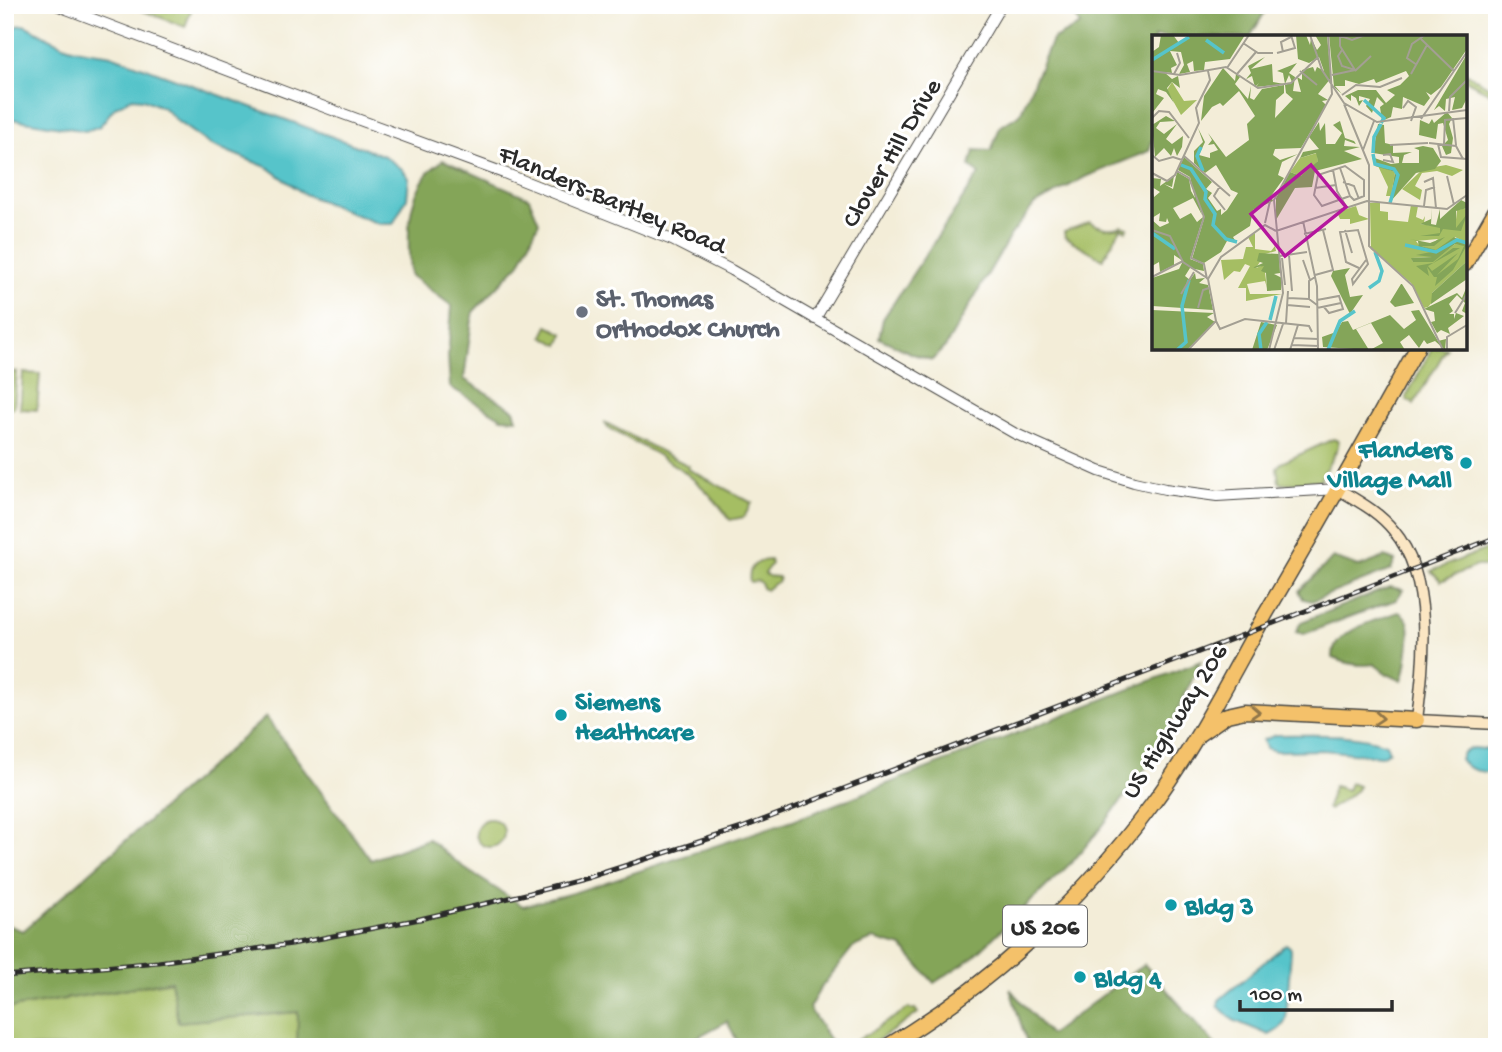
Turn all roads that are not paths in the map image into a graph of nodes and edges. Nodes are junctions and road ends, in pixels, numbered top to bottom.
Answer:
1 (56, 5) edge
2 (1001, 5) edge
3 (1487, 5) edge
4 (1497, 11) edge
5 (1497, 208) edge
6 (1467, 260) edge
7 (815, 319) junction
8 (1416, 350) edge
9 (1338, 489) junction
10 (1417, 720) junction
11 (1497, 724) edge
12 (1197, 736) junction
13 (886, 1047) edge

1 - 7 street, Flanders-Bartley Road
2 - 7 street, Clover Hill Drive
3 - 4 street
5 - 6 highway
7 - 9 street, Flanders-Bartley Road
8 - 9 highway, US Highway 206 / US 206
9 - 10 main road
9 - 12 highway, US Highway 206 / US 206
10 - 11 main road
12 -> 10 highway
12 - 13 highway, US Highway 206 / US 206

